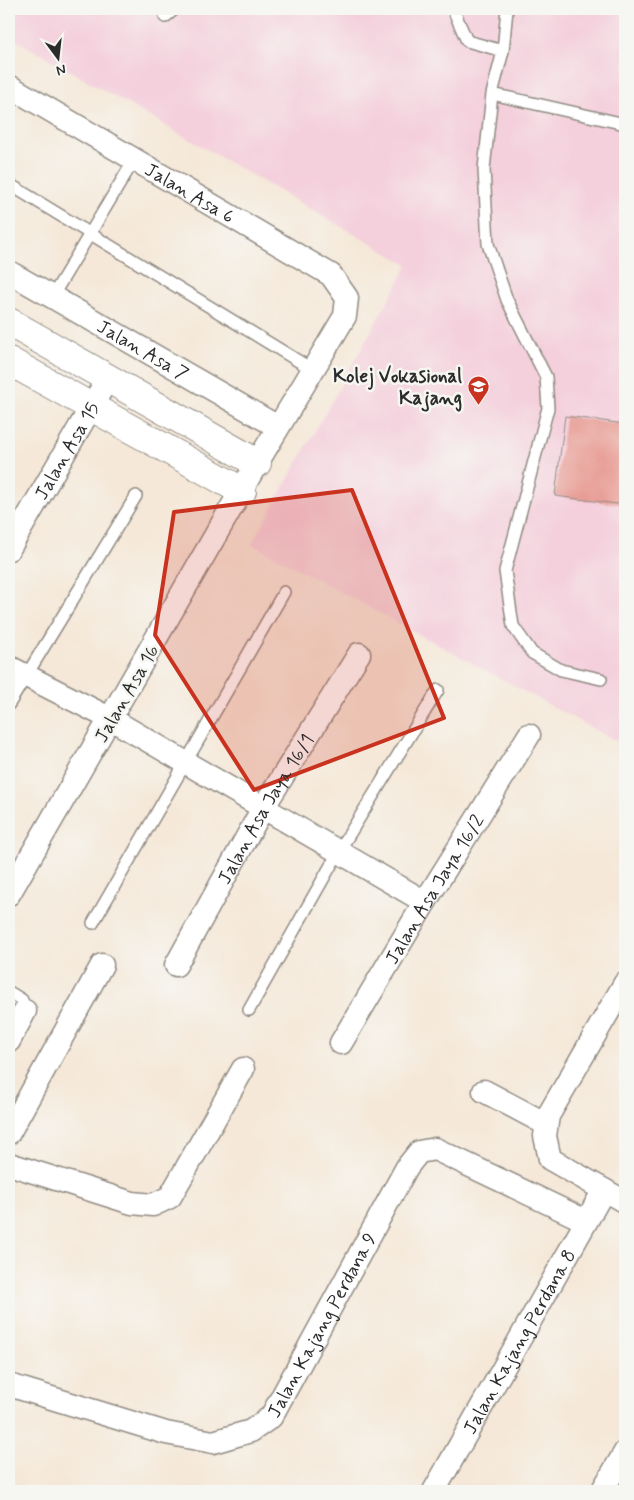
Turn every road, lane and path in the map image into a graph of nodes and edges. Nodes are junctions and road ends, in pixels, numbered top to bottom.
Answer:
1 (175, 9) edge
2 (453, 9) edge
3 (507, 9) edge
4 (165, 17) dead end
5 (503, 52) junction
6 (9, 86) edge
7 (492, 94) junction
8 (625, 124) edge
9 (134, 160) junction
10 (9, 184) edge
11 (92, 233) junction
12 (9, 272) edge
13 (52, 297) junction
14 (345, 316) joint
15 (9, 322) edge
16 (9, 361) edge
17 (313, 370) junction
18 (108, 378) junction
19 (91, 407) junction
20 (278, 427) junction
21 (257, 462) junction
22 (242, 491) junction
23 (136, 496) dead end
24 (9, 550) edge
25 (284, 592) dead end
26 (359, 654) dead end
27 (17, 671) edge
28 (602, 679) dead end
29 (438, 690) dead end
30 (9, 704) edge
31 (111, 719) junction
32 (528, 735) dead end
33 (185, 761) junction
34 (264, 808) junction
35 (339, 851) junction
36 (9, 894) edge
37 (425, 902) junction
38 (93, 923) dead end
39 (102, 965) dead end
40 (176, 965) dead end
41 (625, 983) edge
42 (9, 992) edge
43 (249, 1010) dead end
44 (25, 1011) joint
45 (9, 1041) edge
46 (341, 1043) dead end
47 (243, 1069) dead end
48 (484, 1091) dead end
49 (547, 1120) junction
50 (9, 1133) edge
51 (9, 1164) edge
52 (604, 1190) junction
53 (625, 1202) edge
54 (586, 1221) junction
55 (9, 1385) edge
56 (625, 1452) edge
57 (434, 1491) edge
58 (602, 1491) edge

1 - 4 lane
2 - 5 lane
3 - 5 lane
5 - 7 lane
6 - 9 street, Jalan Asa 6
7 - 8 lane
7 - 28 lane
9 - 11 lane
9 - 14 street, Jalan Asa 6
10 - 11 lane
11 - 13 lane
11 - 17 lane
12 - 13 street, Jalan Asa 7
13 - 20 street, Jalan Asa 7
14 - 17 street, Jalan Asa 16
15 - 18 street
16 - 19 street
17 - 20 street, Jalan Asa 16
18 - 19 street, Jalan Asa 15
18 - 21 street
19 - 22 street
19 - 24 street, Jalan Asa 15
20 - 21 street, Jalan Asa 16
21 - 22 street, Jalan Asa 16
22 - 31 street, Jalan Asa 16
23 - 27 lane
25 - 33 lane
26 - 34 street, Jalan Asa Jaya 16/1
27 - 30 lane
27 - 31 street
29 - 35 lane
31 - 33 street
31 - 36 street, Jalan Asa 16
32 - 37 street, Jalan Asa Jaya 16/2
33 - 34 street
33 - 38 lane
34 - 35 street
34 - 40 street, Jalan Asa Jaya 16/1
35 - 37 street
35 - 43 lane
37 - 46 street, Jalan Asa Jaya 16/2
39 - 50 street
41 - 49 street
42 - 44 lane
44 - 45 street
47 - 51 street
48 - 49 street
49 - 52 street
52 - 53 street
52 - 54 street, Jalan Kajang Perdana 8
54 - 55 street, Jalan Kajang Perdana 9
54 - 57 street, Jalan Kajang Perdana 8
56 - 58 street

